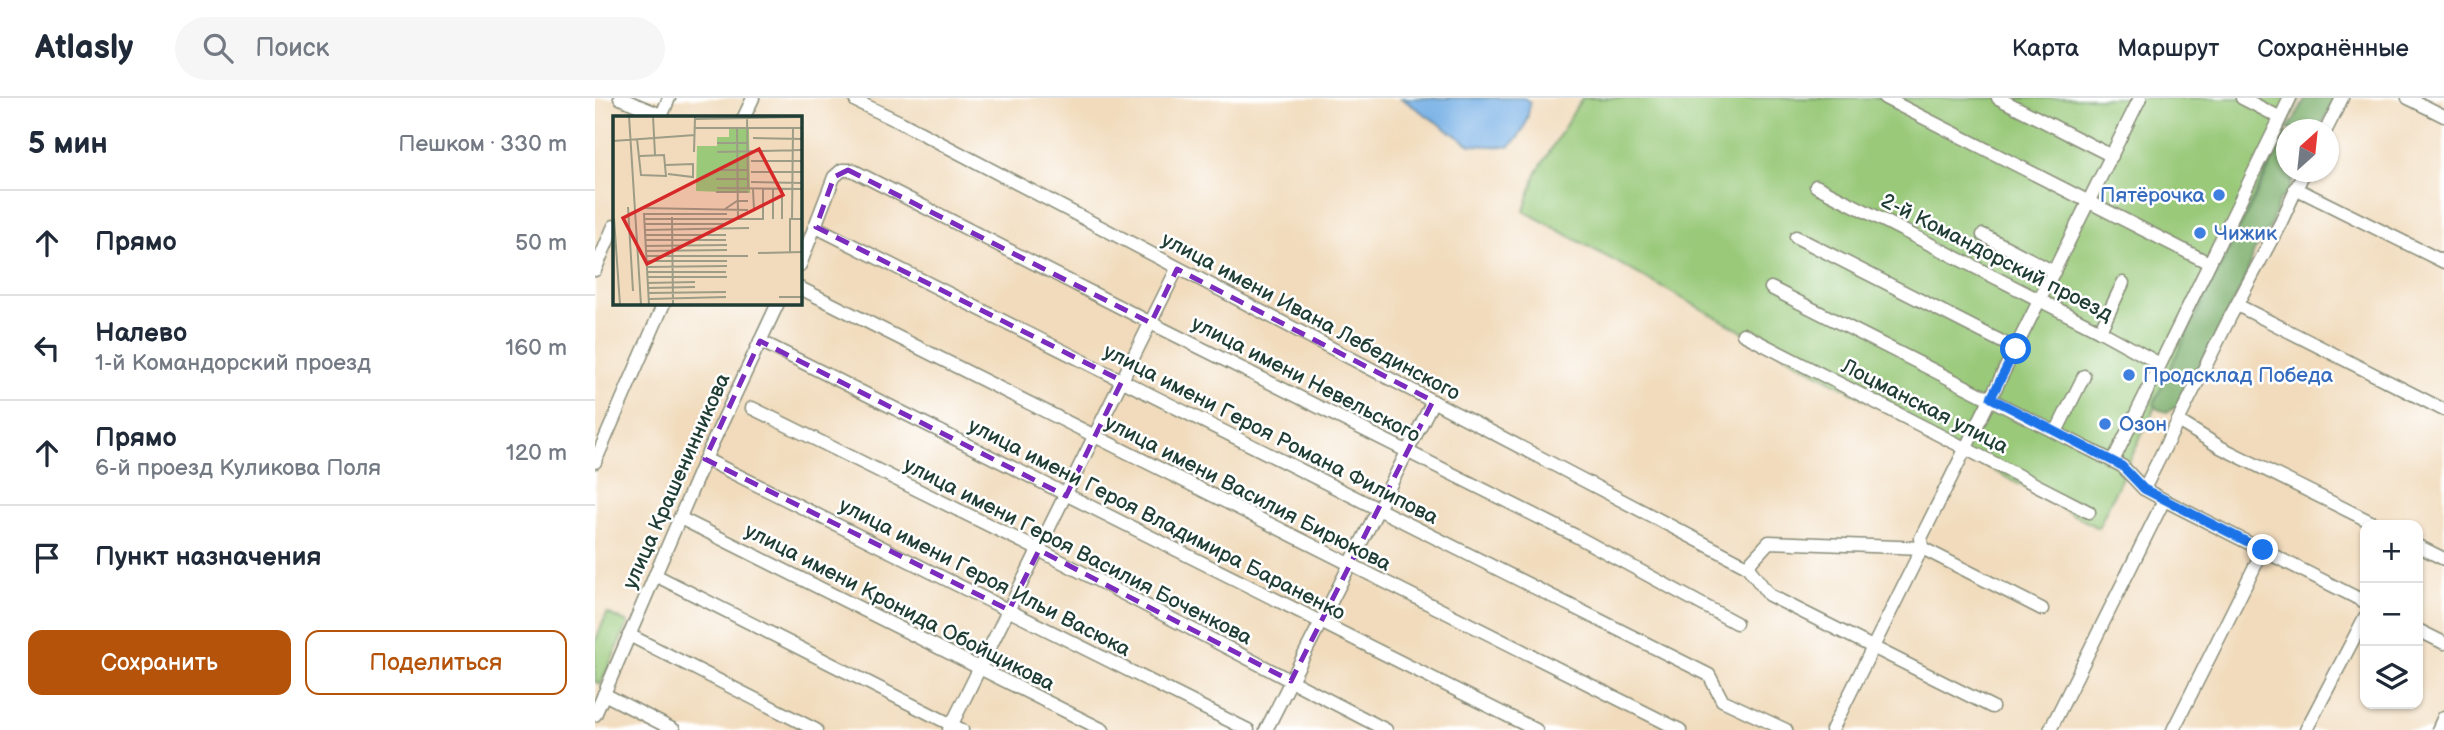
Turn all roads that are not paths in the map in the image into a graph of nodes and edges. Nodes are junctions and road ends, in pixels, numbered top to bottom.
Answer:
1 (620, 98) edge
2 (669, 98) edge
3 (753, 98) edge
4 (1885, 98) edge
5 (1998, 98) edge
6 (2140, 98) edge
7 (2242, 98) edge
8 (2290, 98) edge
9 (2342, 98) edge
10 (2408, 98) edge
11 (856, 101) dead end
12 (2275, 115) dead end
13 (661, 116) edge
14 (744, 116) edge
15 (2444, 116) edge
16 (2332, 119) edge
17 (2112, 156) junction
18 (2298, 182) edge
19 (1816, 186) dead end
20 (2295, 188) junction
21 (2088, 202) junction
22 (816, 227) junction
23 (613, 228) edge
24 (595, 235) edge
25 (1983, 235) dead end
26 (1796, 237) dead end
27 (608, 241) junction
28 (2444, 262) edge
29 (801, 263) edge
30 (2209, 263) junction
31 (1177, 269) junction
32 (595, 270) edge
33 (2054, 272) junction
34 (2123, 283) dead end
35 (1771, 288) dead end
36 (801, 289) edge
37 (2040, 301) junction
38 (664, 304) edge
39 (778, 304) edge
40 (2237, 305) junction
41 (1151, 323) junction
42 (2101, 331) junction
43 (1743, 334) dead end
44 (760, 341) junction
45 (2016, 349) junction
46 (2160, 364) junction
47 (2084, 376) dead end
48 (1122, 381) junction
49 (1991, 398) junction
50 (1433, 401) junction
51 (752, 408) dead end
52 (2444, 410) edge
53 (2178, 421) junction
54 (2056, 432) junction
55 (1094, 438) junction
56 (1966, 449) junction
57 (1408, 452) junction
58 (705, 458) junction
59 (2113, 461) junction
60 (595, 462) edge
61 (2144, 489) junction
62 (1066, 496) junction
63 (2164, 500) junction
64 (1378, 509) junction
65 (2089, 512) dead end
66 (680, 518) junction
67 (2367, 520) edge
68 (1922, 548) junction
69 (2423, 548) edge
70 (1039, 550) junction
71 (2263, 550) junction
72 (2444, 559) edge
73 (1350, 565) junction
74 (1748, 566) junction
75 (655, 575) junction
76 (2360, 599) edge
77 (2042, 609) dead end
78 (1009, 610) junction
79 (1321, 622) junction
80 (1736, 623) dead end
81 (2360, 627) edge
82 (2423, 632) edge
83 (629, 635) junction
84 (2444, 643) edge
85 (1872, 647) junction
86 (980, 668) junction
87 (1291, 681) junction
88 (604, 694) junction
89 (1992, 707) dead end
90 (595, 715) edge
91 (2444, 718) edge
92 (954, 728) edge
93 (674, 730) edge
94 (815, 730) edge
95 (1103, 730) edge
96 (1248, 730) edge
97 (1266, 730) edge
98 (1385, 730) edge
99 (1537, 730) edge
100 (1680, 730) edge
101 (1786, 730) edge
102 (1832, 730) edge
103 (2050, 730) edge
104 (2173, 730) edge
105 (2306, 730) edge
106 (2438, 730) edge

1 - 13 street
2 - 13 street
3 - 14 street
4 - 21 street
5 - 17 street
6 - 17 street
7 - 12 street
8 - 30 street
9 - 16 street
10 - 15 street
11 - 31 street, улица имени Ивана Лебединского
17 - 21 street
18 - 20 street
19 - 37 street, 2-й Командорский проезд
20 - 28 street
20 - 40 street
21 - 30 street
21 - 33 street
22 - 29 street
22 - 41 street, улица имени Невельского
22 - 48 street, улица имени Героя Романа Филипова
23 - 27 street
24 - 27 street
25 - 33 street
26 - 45 street
27 - 32 street
30 - 46 street
31 - 41 street
31 - 50 street, улица имени Ивана Лебединского
33 - 37 street
34 - 42 street
35 - 49 street
36 - 55 street, улица имени Василия Бирюкова
37 - 42 street, 2-й Командорский проезд
37 - 45 street
38 - 60 street
39 - 44 street, улица Крашенинникова
40 - 52 street
40 - 53 street
41 - 48 street
41 - 57 street, улица имени Невельского
42 - 46 street, 2-й Командорский проезд
43 - 56 street, Лоцманская улица
44 - 58 street, улица Крашенинникова
44 - 62 street, улица имени Героя Владимира Бараненко
45 - 49 street
46 - 59 street
47 - 54 street
48 - 55 street
48 - 64 street, улица имени Героя Романа Филипова
49 - 54 street
49 - 56 street
50 - 57 street
50 - 74 street, улица имени Ивана Лебединского
51 - 70 street, улица имени Героя Василия Боченкова
53 - 61 street
53 - 67 street
54 - 59 street
55 - 62 street
55 - 73 street, улица имени Василия Бирюкова
56 - 65 street, Лоцманская улица
56 - 68 street
57 - 64 street
57 - 80 street, улица имени Невельского
58 - 66 street, улица Крашенинникова
58 - 78 street, улица имени Героя Ильи Васюка
59 - 61 street
61 - 63 street
62 - 70 street
62 - 79 street, улица имени Героя Владимира Бараненко
63 - 71 street
63 - 103 street
64 - 73 street
64 - 101 street, улица имени Героя Романа Филипова
66 - 75 street, улица Крашенинникова
66 - 86 street, улица имени Кронида Обойщикова
68 - 74 street
68 - 77 street
68 - 85 street
69 - 72 street
70 - 78 street
70 - 87 street, улица имени Героя Василия Боченкова
71 - 76 street
71 - 104 street
73 - 79 street
73 - 100 street, улица имени Василия Бирюкова
74 - 85 street
75 - 83 street, улица Крашенинникова
75 - 92 street
78 - 86 street
78 - 96 street, улица имени Героя Ильи Васюка
79 - 87 street
79 - 99 street, улица имени Героя Владимира Бараненко
81 - 105 street
82 - 84 street
83 - 88 street, улица Крашенинникова
83 - 94 street
85 - 89 street
85 - 102 street
86 - 92 street
86 - 95 street, улица имени Кронида Обойщикова
87 - 97 street
87 - 98 street, улица имени Героя Василия Боченкова
88 - 90 street, улица Крашенинникова
88 - 93 street
91 - 106 street

